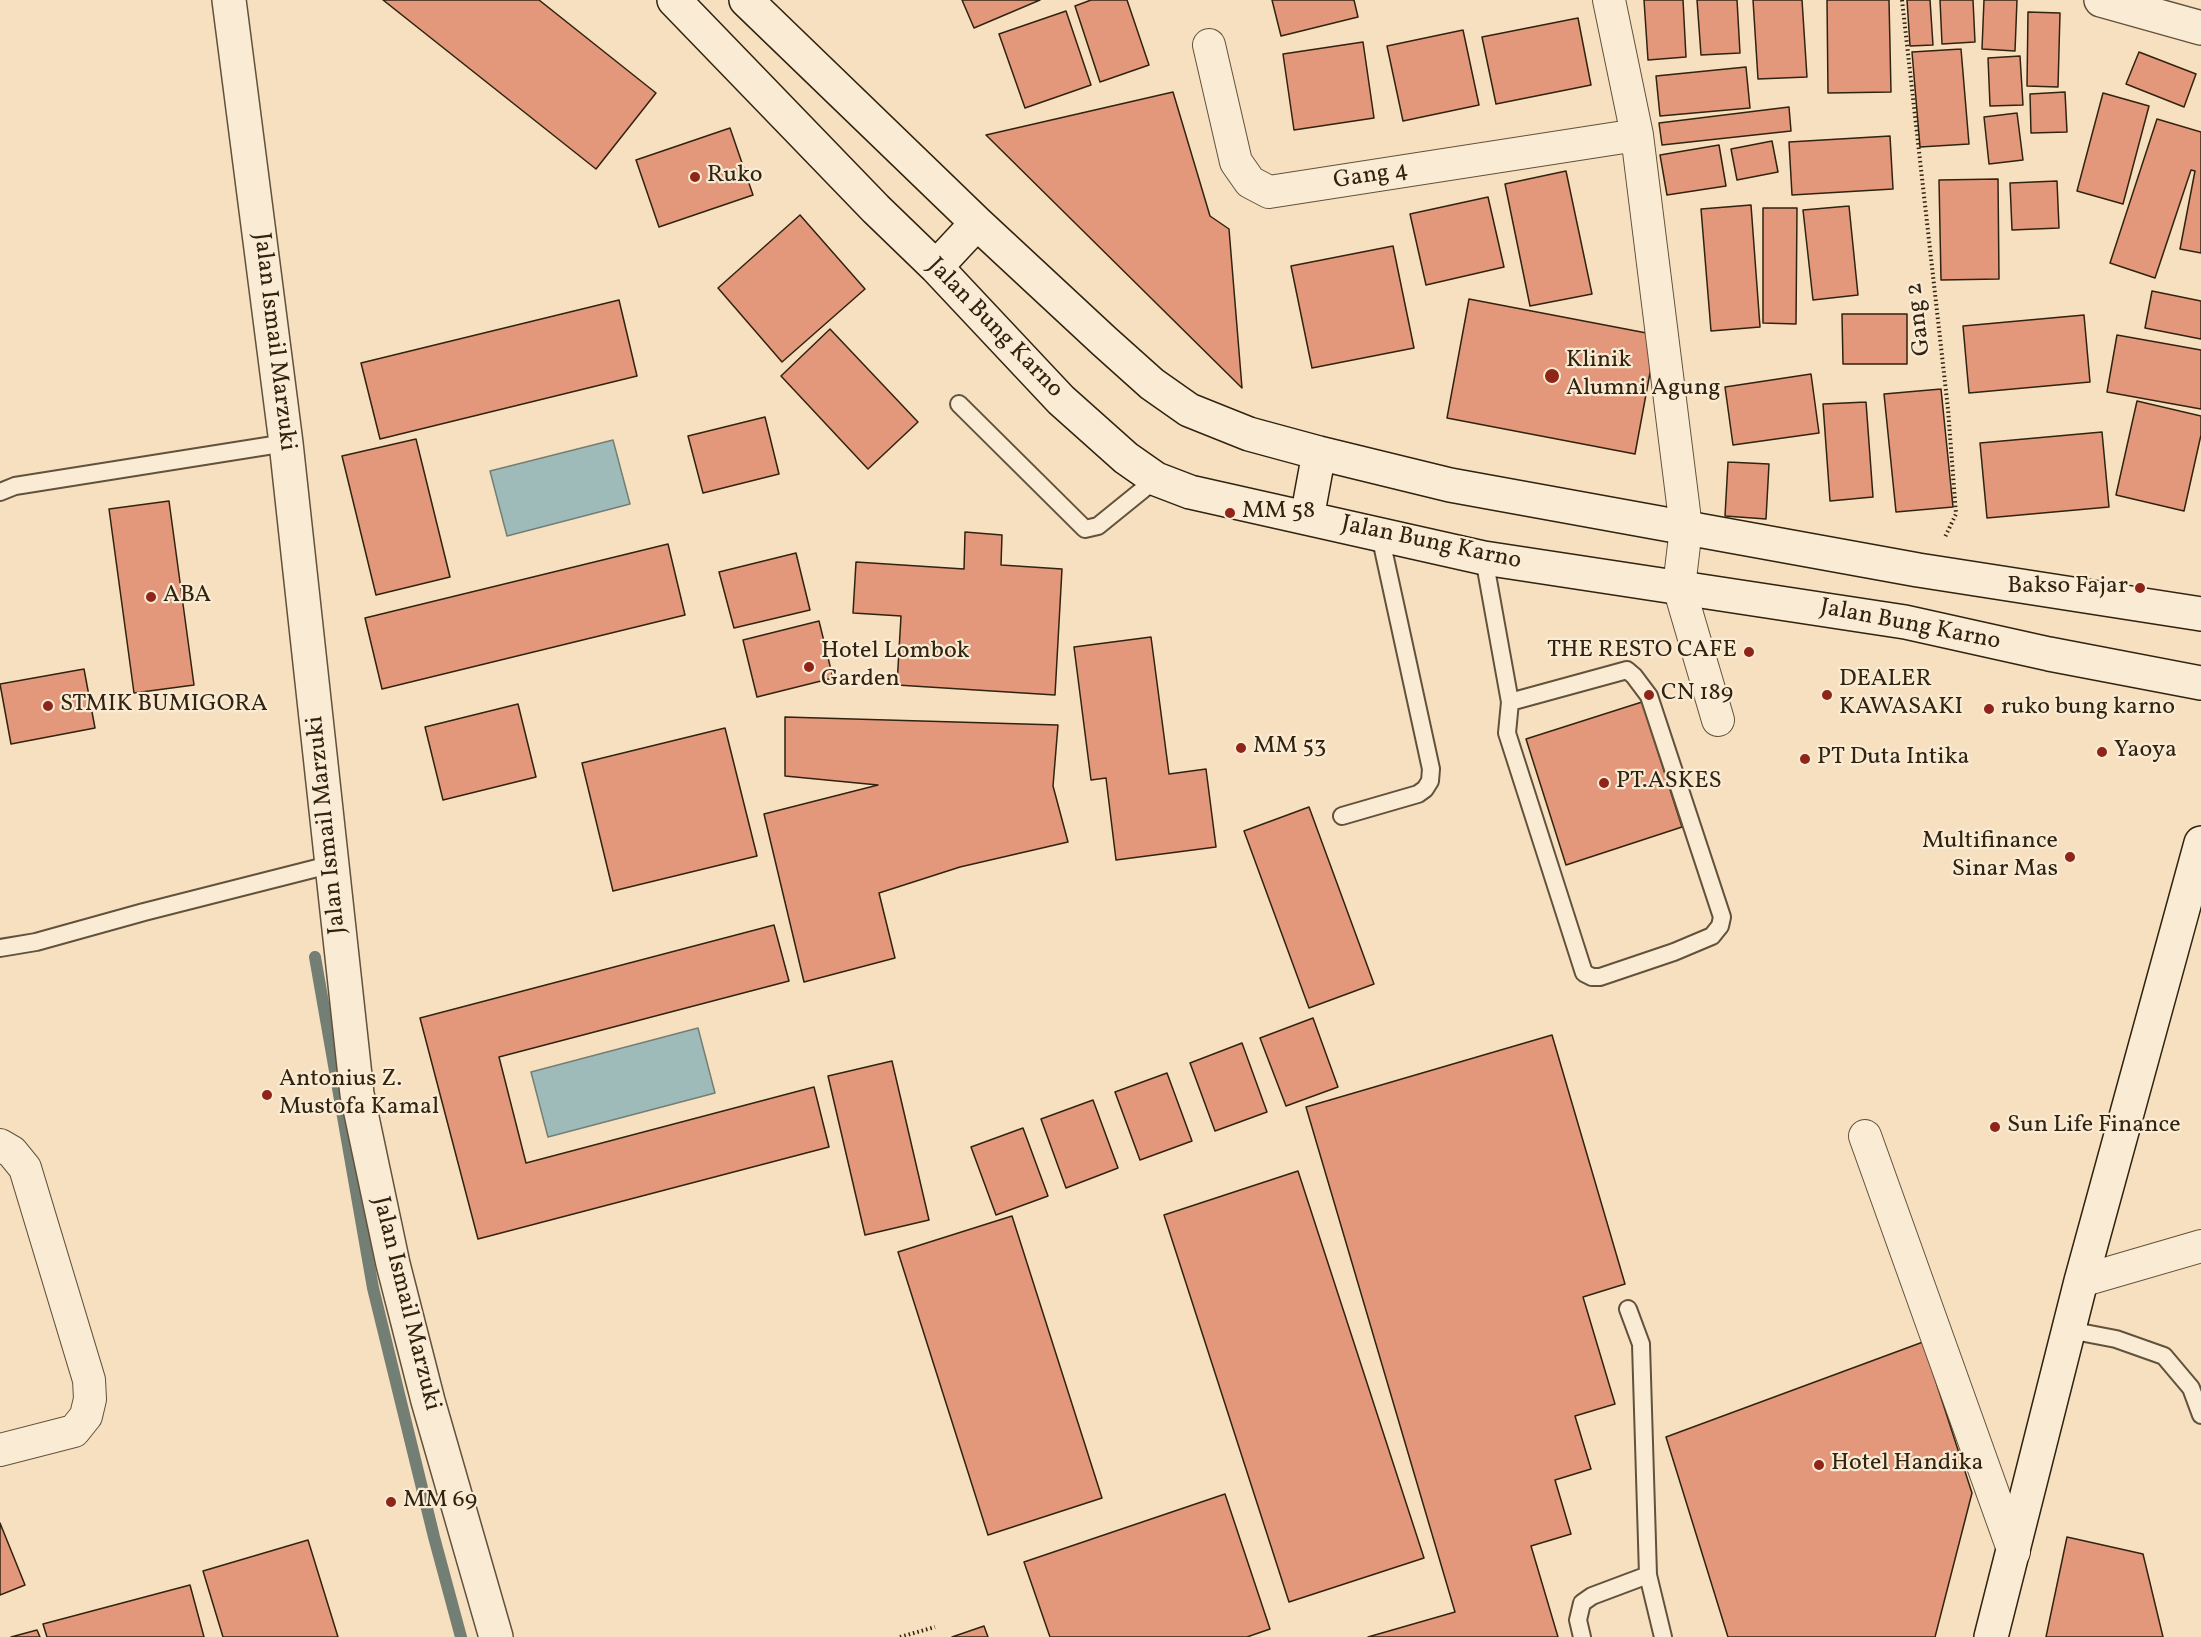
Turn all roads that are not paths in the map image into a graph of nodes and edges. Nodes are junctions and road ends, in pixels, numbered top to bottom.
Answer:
1 (229, 0) edge
2 (674, 0) edge
3 (746, 0) edge
4 (1609, 0) edge
5 (2101, 0) edge
6 (2201, 28) edge
7 (1209, 45) dead end
8 (1637, 135) junction
9 (977, 223) junction
10 (936, 267) junction
11 (959, 404) dead end
12 (286, 442) junction
13 (1319, 453) junction
14 (1156, 479) junction
15 (0, 492) edge
16 (1307, 518) junction
17 (1686, 528) junction
18 (1380, 535) junction
19 (1484, 558) junction
20 (1678, 587) junction
21 (2201, 614) edge
22 (2201, 683) edge
23 (1510, 702) junction
24 (1718, 720) dead end
25 (1342, 816) dead end
26 (2201, 843) edge
27 (333, 864) junction
28 (0, 948) edge
29 (1865, 1136) dead end
30 (0, 1145) edge
31 (2201, 1246) edge
32 (2081, 1281) junction
33 (1628, 1309) dead end
34 (2069, 1330) junction
35 (2201, 1415) edge
36 (0, 1450) edge
37 (2014, 1552) junction
38 (1648, 1575) junction
39 (492, 1635) edge
40 (1582, 1637) edge
41 (1663, 1637) edge
42 (1992, 1637) edge

1 - 12 main road, Jalan Ismail Marzuki
2 - 10 main road, Jalan Bung Karno
3 - 9 main road
4 - 8 street
5 - 6 main road
7 - 8 street, Gang 4
8 - 17 street
9 - 10 main road
9 - 13 main road
10 - 14 main road, Jalan Bung Karno
11 - 14 lane
12 - 15 lane
12 - 27 main road, Jalan Ismail Marzuki
13 - 16 main road
13 - 17 main road
14 - 16 main road, Jalan Bung Karno
16 - 18 main road, Jalan Bung Karno
17 - 20 street
17 - 21 main road
18 - 19 main road, Jalan Bung Karno
18 - 25 lane
19 - 20 main road, Jalan Bung Karno
19 - 23 lane
20 - 22 main road, Jalan Bung Karno
20 - 24 street
23 - 23 lane
26 - 32 main road
27 - 28 lane
27 - 39 main road, Jalan Ismail Marzuki
29 - 37 street
30 - 36 street
31 - 32 street
32 - 34 main road
33 - 38 lane
34 - 35 lane
34 - 37 main road
37 - 42 main road
38 - 40 lane
38 - 41 lane

